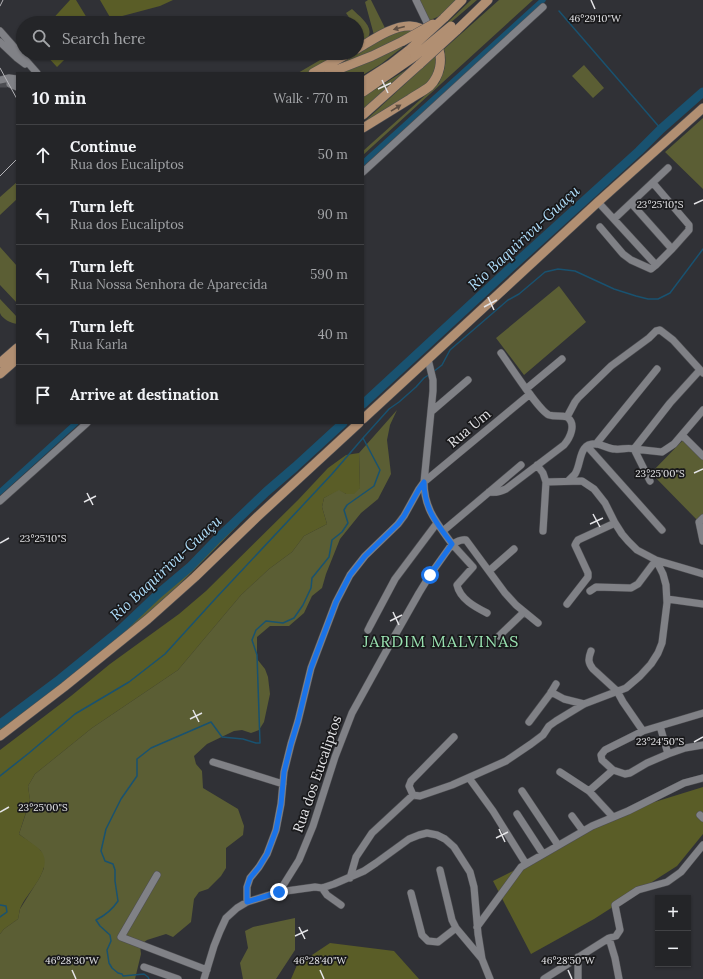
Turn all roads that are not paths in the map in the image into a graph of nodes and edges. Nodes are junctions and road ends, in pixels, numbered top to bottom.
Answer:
1 (416, 0) edge
2 (462, 0) edge
3 (481, 0) edge
4 (488, 0) edge
5 (543, 7) dead end
6 (444, 18) junction
7 (454, 28) junction
8 (0, 31) edge
9 (434, 39) junction
10 (0, 42) edge
11 (364, 45) edge
12 (16, 49) edge
13 (16, 57) edge
14 (415, 57) junction
15 (364, 59) edge
16 (20, 60) edge
17 (26, 60) edge
18 (336, 60) edge
19 (362, 60) edge
20 (36, 72) edge
21 (36, 72) edge
22 (315, 72) edge
23 (332, 72) edge
24 (16, 79) edge
25 (0, 80) edge
26 (364, 81) edge
27 (364, 91) edge
28 (703, 108) edge
29 (364, 113) edge
30 (364, 127) edge
31 (668, 168) dead end
32 (364, 171) edge
33 (653, 182) junction
34 (598, 202) junction
35 (631, 203) junction
36 (614, 219) junction
37 (600, 227) dead end
38 (672, 249) junction
39 (656, 265) junction
40 (16, 349) edge
41 (501, 353) dead end
42 (428, 359) junction
43 (562, 359) dead end
44 (16, 360) edge
45 (0, 363) edge
46 (657, 369) dead end
47 (701, 371) edge
48 (0, 374) edge
49 (468, 380) dead end
50 (528, 392) junction
51 (703, 410) edge
52 (432, 411) junction
53 (567, 417) junction
54 (364, 418) edge
55 (86, 424) edge
56 (358, 424) edge
57 (681, 436) junction
58 (596, 444) junction
59 (587, 446) junction
60 (634, 449) junction
61 (702, 453) edge
62 (521, 465) dead end
63 (537, 465) junction
64 (568, 481) junction
65 (650, 481) dead end
66 (424, 482) junction
67 (546, 482) junction
68 (489, 492) junction
69 (0, 501) edge
70 (703, 518) edge
71 (437, 523) junction
72 (615, 523) junction
73 (662, 530) dead end
74 (542, 531) dead end
75 (443, 532) junction
76 (703, 541) edge
77 (452, 544) junction
78 (514, 548) dead end
79 (656, 560) junction
80 (488, 571) junction
81 (703, 574) edge
82 (590, 590) dead end
83 (667, 599) junction
84 (567, 604) dead end
85 (703, 604) edge
86 (524, 612) junction
87 (487, 613) dead end
88 (538, 623) dead end
89 (368, 630) dead end
90 (499, 636) dead end
91 (591, 651) dead end
92 (556, 684) dead end
93 (617, 691) junction
94 (551, 692) junction
95 (584, 704) junction
96 (703, 713) edge
97 (529, 722) dead end
98 (660, 726) junction
99 (643, 731) junction
100 (0, 736) edge
101 (454, 737) dead end
102 (703, 745) edge
103 (668, 754) junction
104 (213, 762) dead end
105 (613, 770) junction
106 (560, 772) dead end
107 (469, 778) junction
108 (703, 778) edge
109 (283, 784) junction
110 (589, 791) junction
111 (522, 792) dead end
112 (413, 795) junction
113 (517, 814) dead end
114 (572, 816) dead end
115 (613, 817) junction
116 (583, 831) junction
117 (558, 845) junction
118 (703, 845) edge
119 (543, 854) junction
120 (526, 864) junction
121 (440, 870) dead end
122 (157, 875) dead end
123 (350, 878) junction
124 (322, 888) junction
125 (279, 892) junction
126 (411, 893) dead end
127 (247, 902) junction
128 (341, 905) dead end
129 (477, 927) junction
130 (456, 928) junction
131 (613, 937) junction
132 (578, 957) junction
133 (482, 960) junction
134 (144, 967) dead end
135 (207, 970) junction
136 (178, 979) edge
137 (204, 979) edge
138 (490, 979) edge
139 (544, 979) edge
140 (578, 979) edge
141 (619, 979) edge

1 - 9 street
2 - 6 main road
3 - 7 main road
4 - 7 main road
5 - 32 street
6 - 14 main road, bridge
6 - 15 main road, bridge
7 - 14 main road, bridge
8 - 12 street
9 -> 11 main road
30 -> 9 main road
10 - 13 street
14 - 26 main road
14 - 27 main road
14 - 29 main road
16 - 21 street
17 - 20 street
18 - 22 main road
19 - 23 main road, bridge
24 - 25 street
28 - 34 main road
31 - 33 street
33 - 35 street
33 - 38 street
34 - 36 street
34 - 42 main road
35 - 36 street
35 - 38 street
36 - 39 street
37 - 39 street
38 - 39 street
40 - 45 main road
41 - 50 street
42 - 52 street
42 - 54 main road
43 - 50 street, Rua Um
44 - 48 main road
46 - 58 street
47 - 53 street
47 - 60 street
49 - 52 street
50 - 53 street
50 - 66 street, Rua Um
51 - 57 street
52 - 66 street
53 - 63 street
55 - 69 street
56 - 100 main road
57 - 60 street
57 - 61 street
58 - 59 street
58 - 60 street
59 - 64 street
59 - 73 street
60 - 65 street
62 - 68 street
63 - 67 street
63 - 68 street
64 - 67 street
64 - 72 street
66 - 71 street
66 - 109 street
67 - 74 street
68 - 75 street
70 - 76 street
71 - 75 street
71 - 89 street
72 - 79 street
72 - 84 street
75 - 77 street
77 - 80 street
77 - 87 street
77 - 125 street, Rua dos Eucaliptos
78 - 80 street
79 - 81 street
79 - 82 street
79 - 83 street
80 - 86 street
83 - 85 street
83 - 93 street
86 - 88 street
86 - 90 street
91 - 93 street
92 - 94 street
93 - 95 street
93 - 99 street
94 - 95 street
94 - 97 street
95 - 107 street
96 - 98 street
98 - 99 street
98 - 103 street
99 - 105 street
101 - 112 street
102 - 103 street
103 - 105 street
104 - 109 street
105 - 110 street
106 - 110 street
107 - 112 street
107 - 120 street
108 - 115 street
109 - 127 street
110 - 115 street
111 - 117 street
112 - 123 street
113 - 119 street
114 - 116 street
115 - 116 street
116 - 117 street
117 - 119 street
118 - 131 street
119 - 120 street
120 - 129 street
121 - 130 street
122 - 135 street
123 - 124 street
123 - 129 street
124 - 125 street
124 - 128 street
125 - 127 street
126 - 130 street
127 - 135 street
129 - 133 street
130 - 133 street
131 - 132 street
131 - 141 street
132 - 139 street
132 - 140 street
133 - 138 street
134 - 136 street
135 - 137 street

